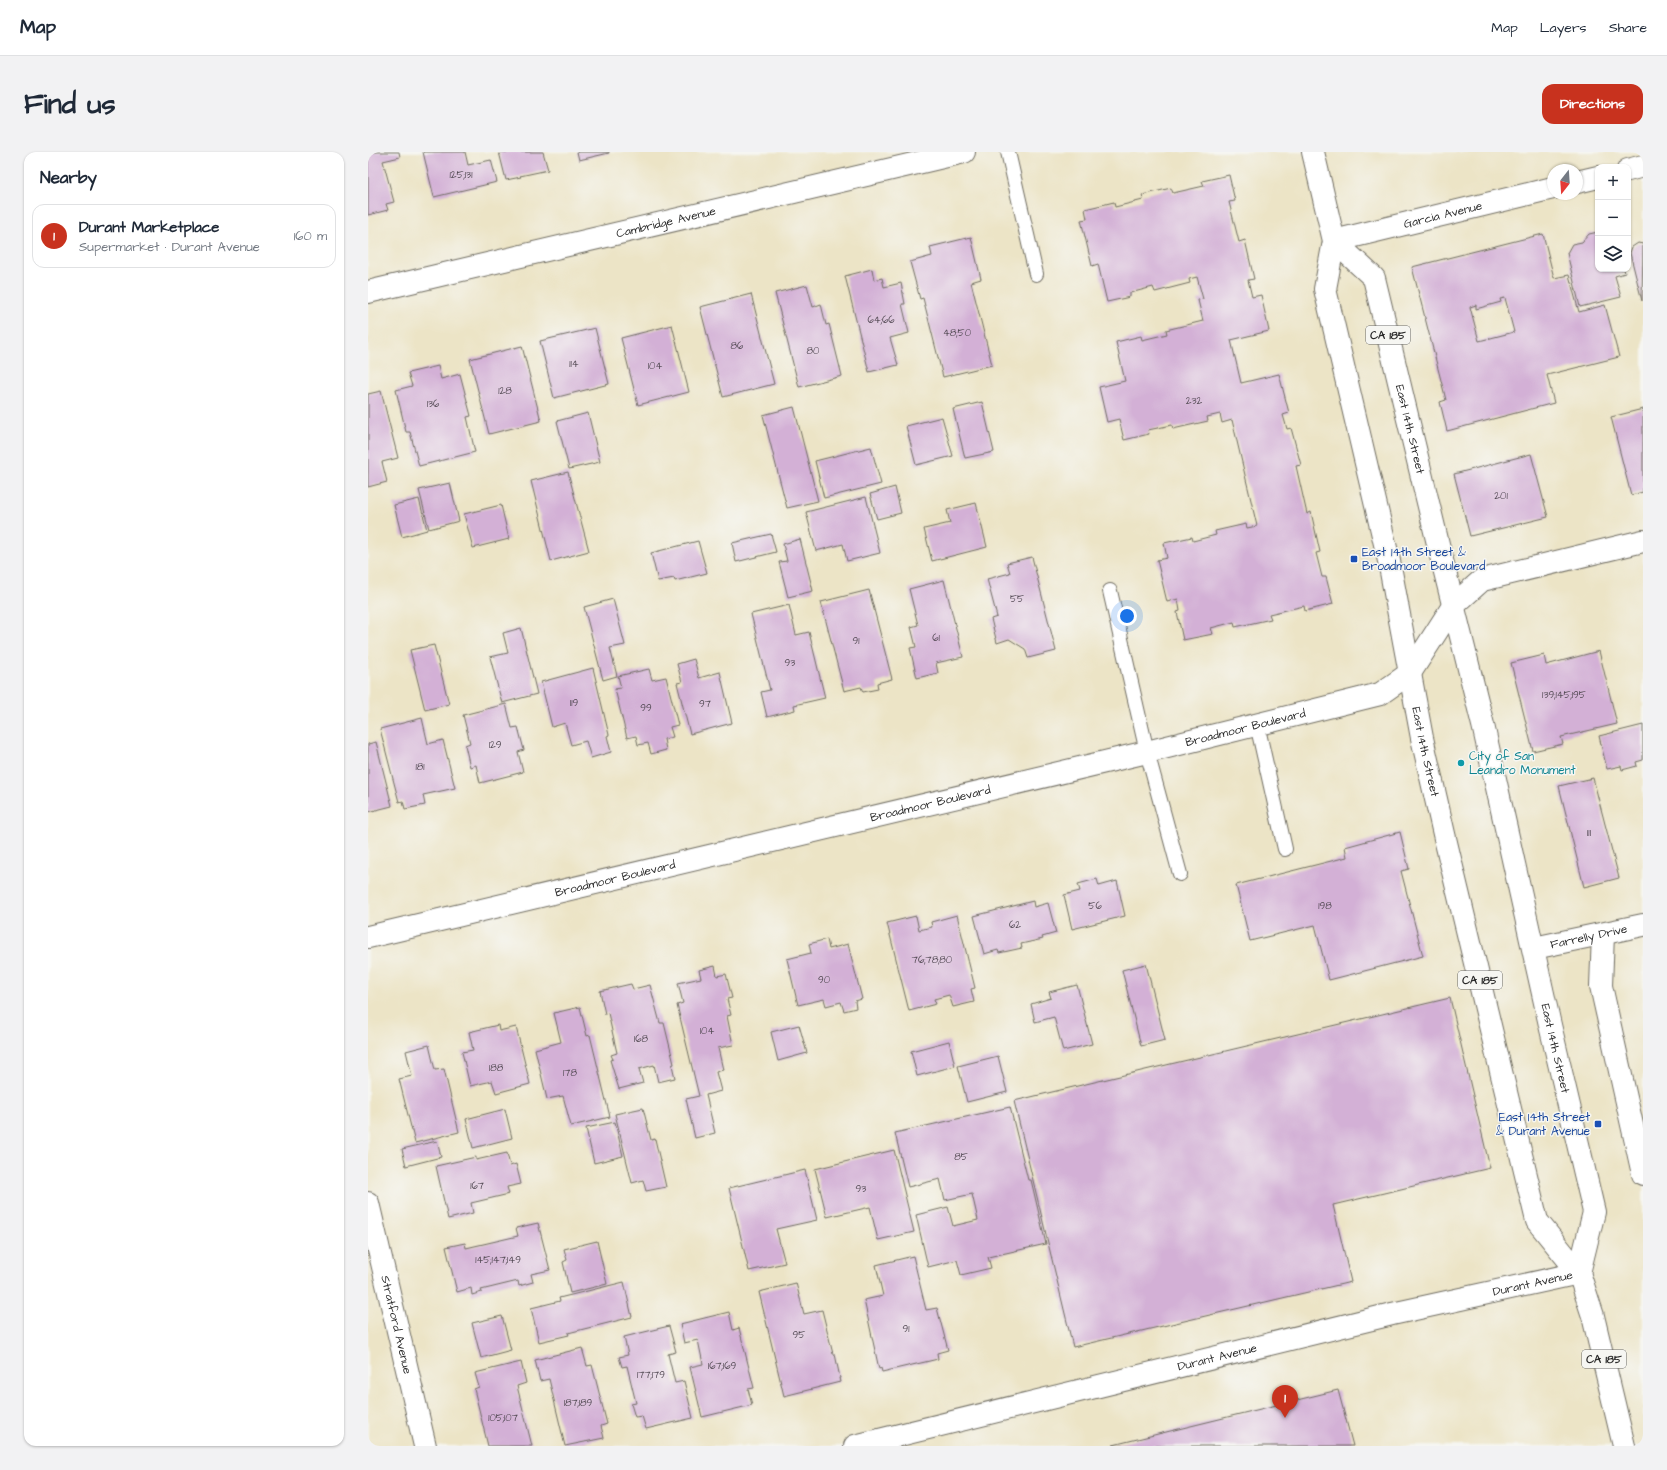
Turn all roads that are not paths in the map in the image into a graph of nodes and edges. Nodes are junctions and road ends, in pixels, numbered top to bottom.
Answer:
1 (964, 152) edge
2 (1008, 152) edge
3 (1313, 152) edge
4 (1643, 166) edge
5 (1631, 169) edge
6 (1595, 178) edge
7 (1583, 181) edge
8 (1547, 189) edge
9 (1334, 241) junction
10 (1036, 274) dead end
11 (368, 292) edge
12 (1643, 541) edge
13 (1110, 591) dead end
14 (1453, 606) junction
15 (1410, 673) junction
16 (1257, 724) junction
17 (1147, 752) junction
18 (1285, 849) dead end
19 (1180, 874) dead end
20 (1643, 925) edge
21 (1603, 934) junction
22 (368, 937) edge
23 (1534, 948) junction
24 (1643, 1174) edge
25 (368, 1203) edge
26 (1579, 1273) junction
27 (425, 1446) edge
28 (856, 1446) edge
29 (1624, 1446) edge

1 - 11 street, Cambridge Avenue
2 - 10 lane
3 - 9 street, East 14th Street / CA 185
4 - 5 street
6 - 7 street
8 - 9 street, Garcia Avenue
9 - 14 street, East 14th Street / CA 185
9 - 15 street, East 14th Street / CA 185
12 - 14 street, Broadmoor Boulevard
13 - 17 lane
14 - 15 street, Broadmoor Boulevard
14 - 23 street, East 14th Street / CA 185
15 - 16 street, Broadmoor Boulevard
15 - 26 street, East 14th Street / CA 185
16 - 17 street, Broadmoor Boulevard
16 - 18 lane
17 - 19 lane
17 - 22 street, Broadmoor Boulevard
20 - 21 street, Farrelly Drive
21 - 23 street, Farrelly Drive
21 - 24 street
23 - 26 street, East 14th Street / CA 185
25 - 27 street, Stratford Avenue
26 - 28 street, Durant Avenue
26 - 29 street, CA 185

